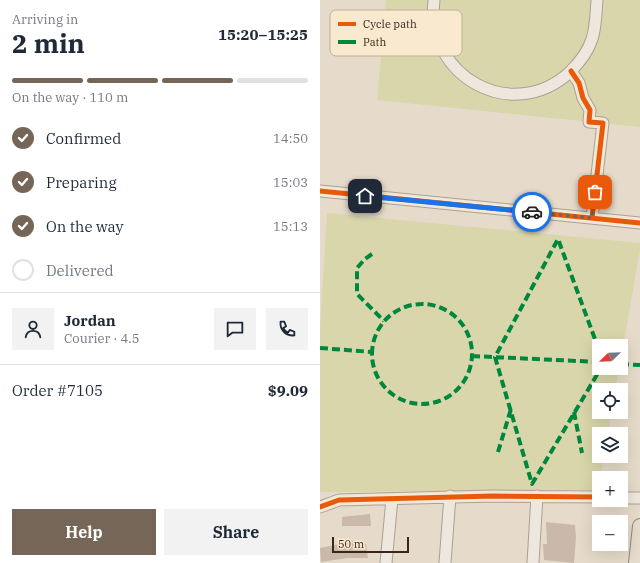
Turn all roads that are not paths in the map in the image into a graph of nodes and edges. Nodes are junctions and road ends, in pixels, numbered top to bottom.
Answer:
1 (597, 0) edge
2 (445, 56) edge
3 (571, 71) junction
4 (320, 191) edge
5 (592, 218) junction
6 (640, 223) edge
7 (450, 496) junction
8 (537, 496) junction
9 (592, 497) edge
10 (628, 498) edge
11 (640, 498) edge
12 (392, 499) junction
13 (320, 507) edge
14 (640, 526) edge
15 (386, 563) edge
16 (445, 563) edge
17 (533, 563) edge
18 (636, 563) edge

1 - 3 street
2 - 3 street
3 - 5 street
4 - 5 street
5 - 6 street
7 - 8 street
7 - 12 street
7 - 16 street
8 - 9 street
8 - 17 street
10 - 11 street
12 - 13 street
12 - 15 street
14 - 18 main road

